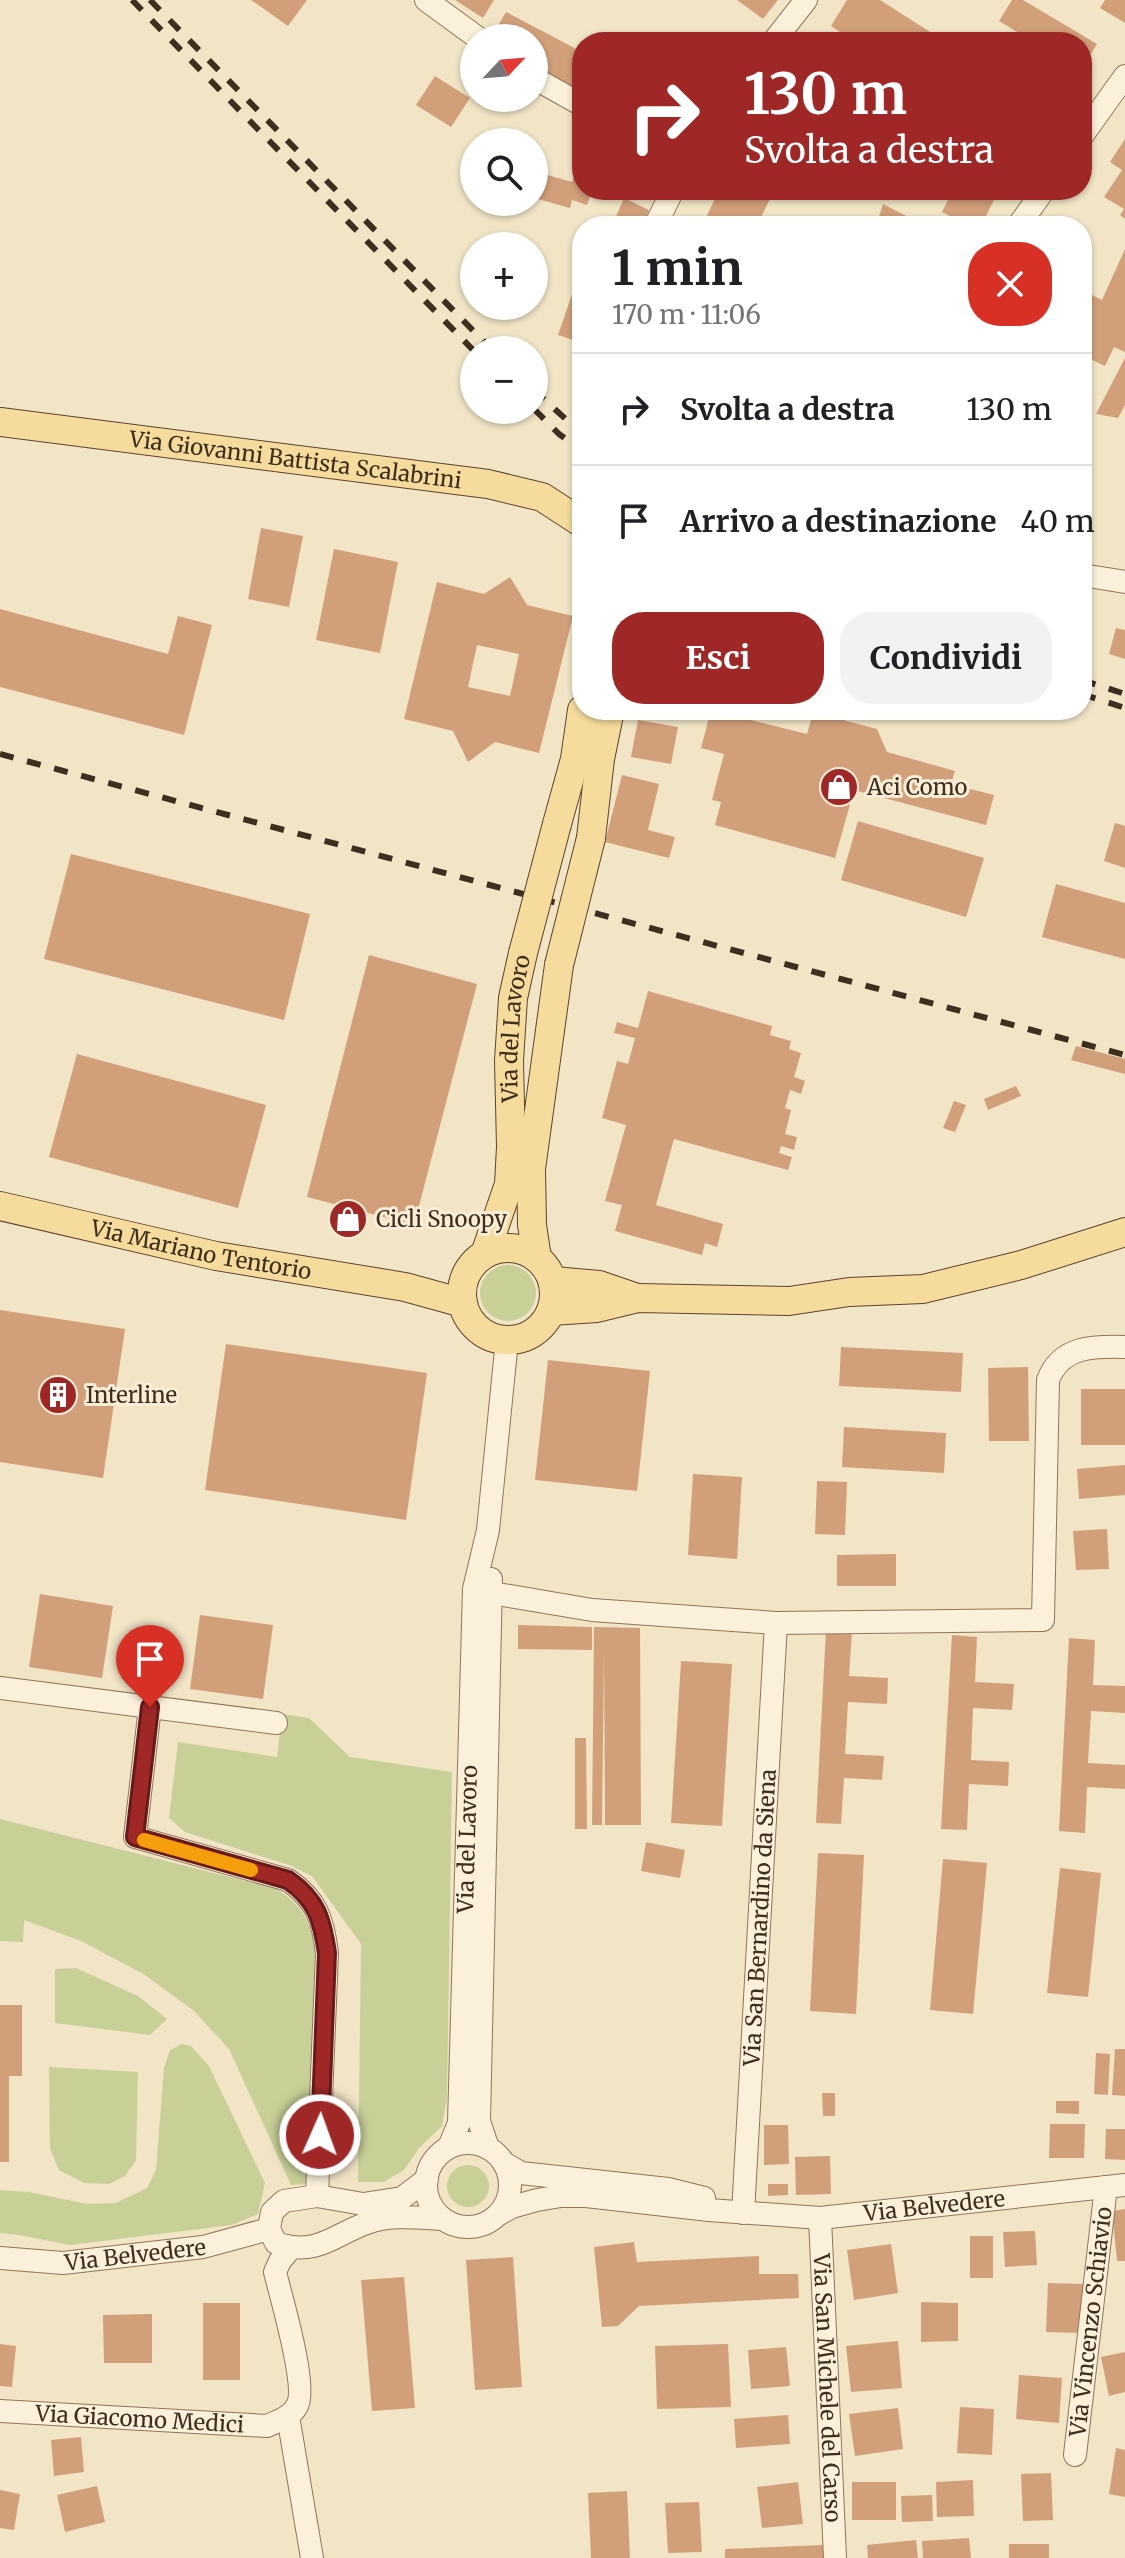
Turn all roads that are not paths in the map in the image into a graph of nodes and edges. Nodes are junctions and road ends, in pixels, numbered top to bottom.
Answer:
1 (426, 0) edge
2 (806, 0) edge
3 (460, 25) edge
4 (781, 32) edge
5 (1125, 76) edge
6 (548, 86) edge
7 (572, 99) edge
8 (1092, 122) edge
9 (0, 422) edge
10 (542, 497) junction
11 (572, 509) edge
12 (572, 516) edge
13 (1092, 577) edge
14 (1125, 582) edge
15 (581, 720) edge
16 (608, 720) edge
17 (0, 1206) edge
18 (1125, 1232) edge
19 (545, 1270) junction
20 (472, 1278) junction
21 (638, 1298) junction
22 (551, 1311) junction
23 (507, 1340) junction
24 (1125, 1347) edge
25 (488, 1530) junction
26 (492, 1593) junction
27 (776, 1623) junction
28 (0, 1688) edge
29 (150, 1707) junction
30 (276, 1723) dead end
31 (449, 2147) junction
32 (488, 2148) junction
33 (504, 2163) junction
34 (427, 2179) junction
35 (1116, 2186) edge
36 (326, 2198) junction
37 (743, 2213) junction
38 (499, 2214) junction
39 (820, 2218) junction
40 (443, 2219) junction
41 (269, 2229) junction
42 (340, 2237) junction
43 (291, 2248) junction
44 (0, 2258) edge
45 (0, 2411) edge
46 (288, 2416) junction
47 (1075, 2455) dead end
48 (312, 2558) edge
49 (835, 2558) edge

1 - 3 street
2 - 4 street
5 - 8 street
6 - 7 street
9 - 10 main road, Via Giovanni Battista Scalabrini
10 - 11 main road
10 - 12 main road, Via Giovanni Battista Scalabrini
13 - 14 street
15 - 20 main road, Via del Lavoro, bridge
16 - 19 main road, Via del Lavoro, bridge
17 - 20 main road, Via Mariano Tentorio
18 - 21 main road
19 - 20 main road
19 - 21 main road
19 - 22 main road
20 - 23 main road
21 - 22 main road
22 - 23 main road
23 - 25 street, Via del Lavoro
24 - 27 street
25 - 26 street, Via del Lavoro
25 - 31 street, Via del Lavoro
26 - 27 street
26 - 32 street, Via del Lavoro
27 - 37 street, Via San Bernardino da Siena
28 - 29 street
29 - 30 street
29 - 36 street
31 - 32 street
31 - 34 street
32 - 33 street
33 - 37 street, Via Belvedere
33 - 38 street
34 - 36 street
34 - 40 street
35 - 39 street, Via Belvedere
35 - 47 street, Via Vincenzo Schiavio
36 - 41 street
36 - 42 street
37 - 38 street, Via Belvedere
37 - 39 street, Via Belvedere
38 - 40 street
39 - 49 street, Via San Michele del Carso
40 - 42 street
41 - 43 street
41 - 44 street, Via Belvedere
42 - 43 street
43 - 46 street
45 - 46 street, Via Giacomo Medici
46 - 48 street

